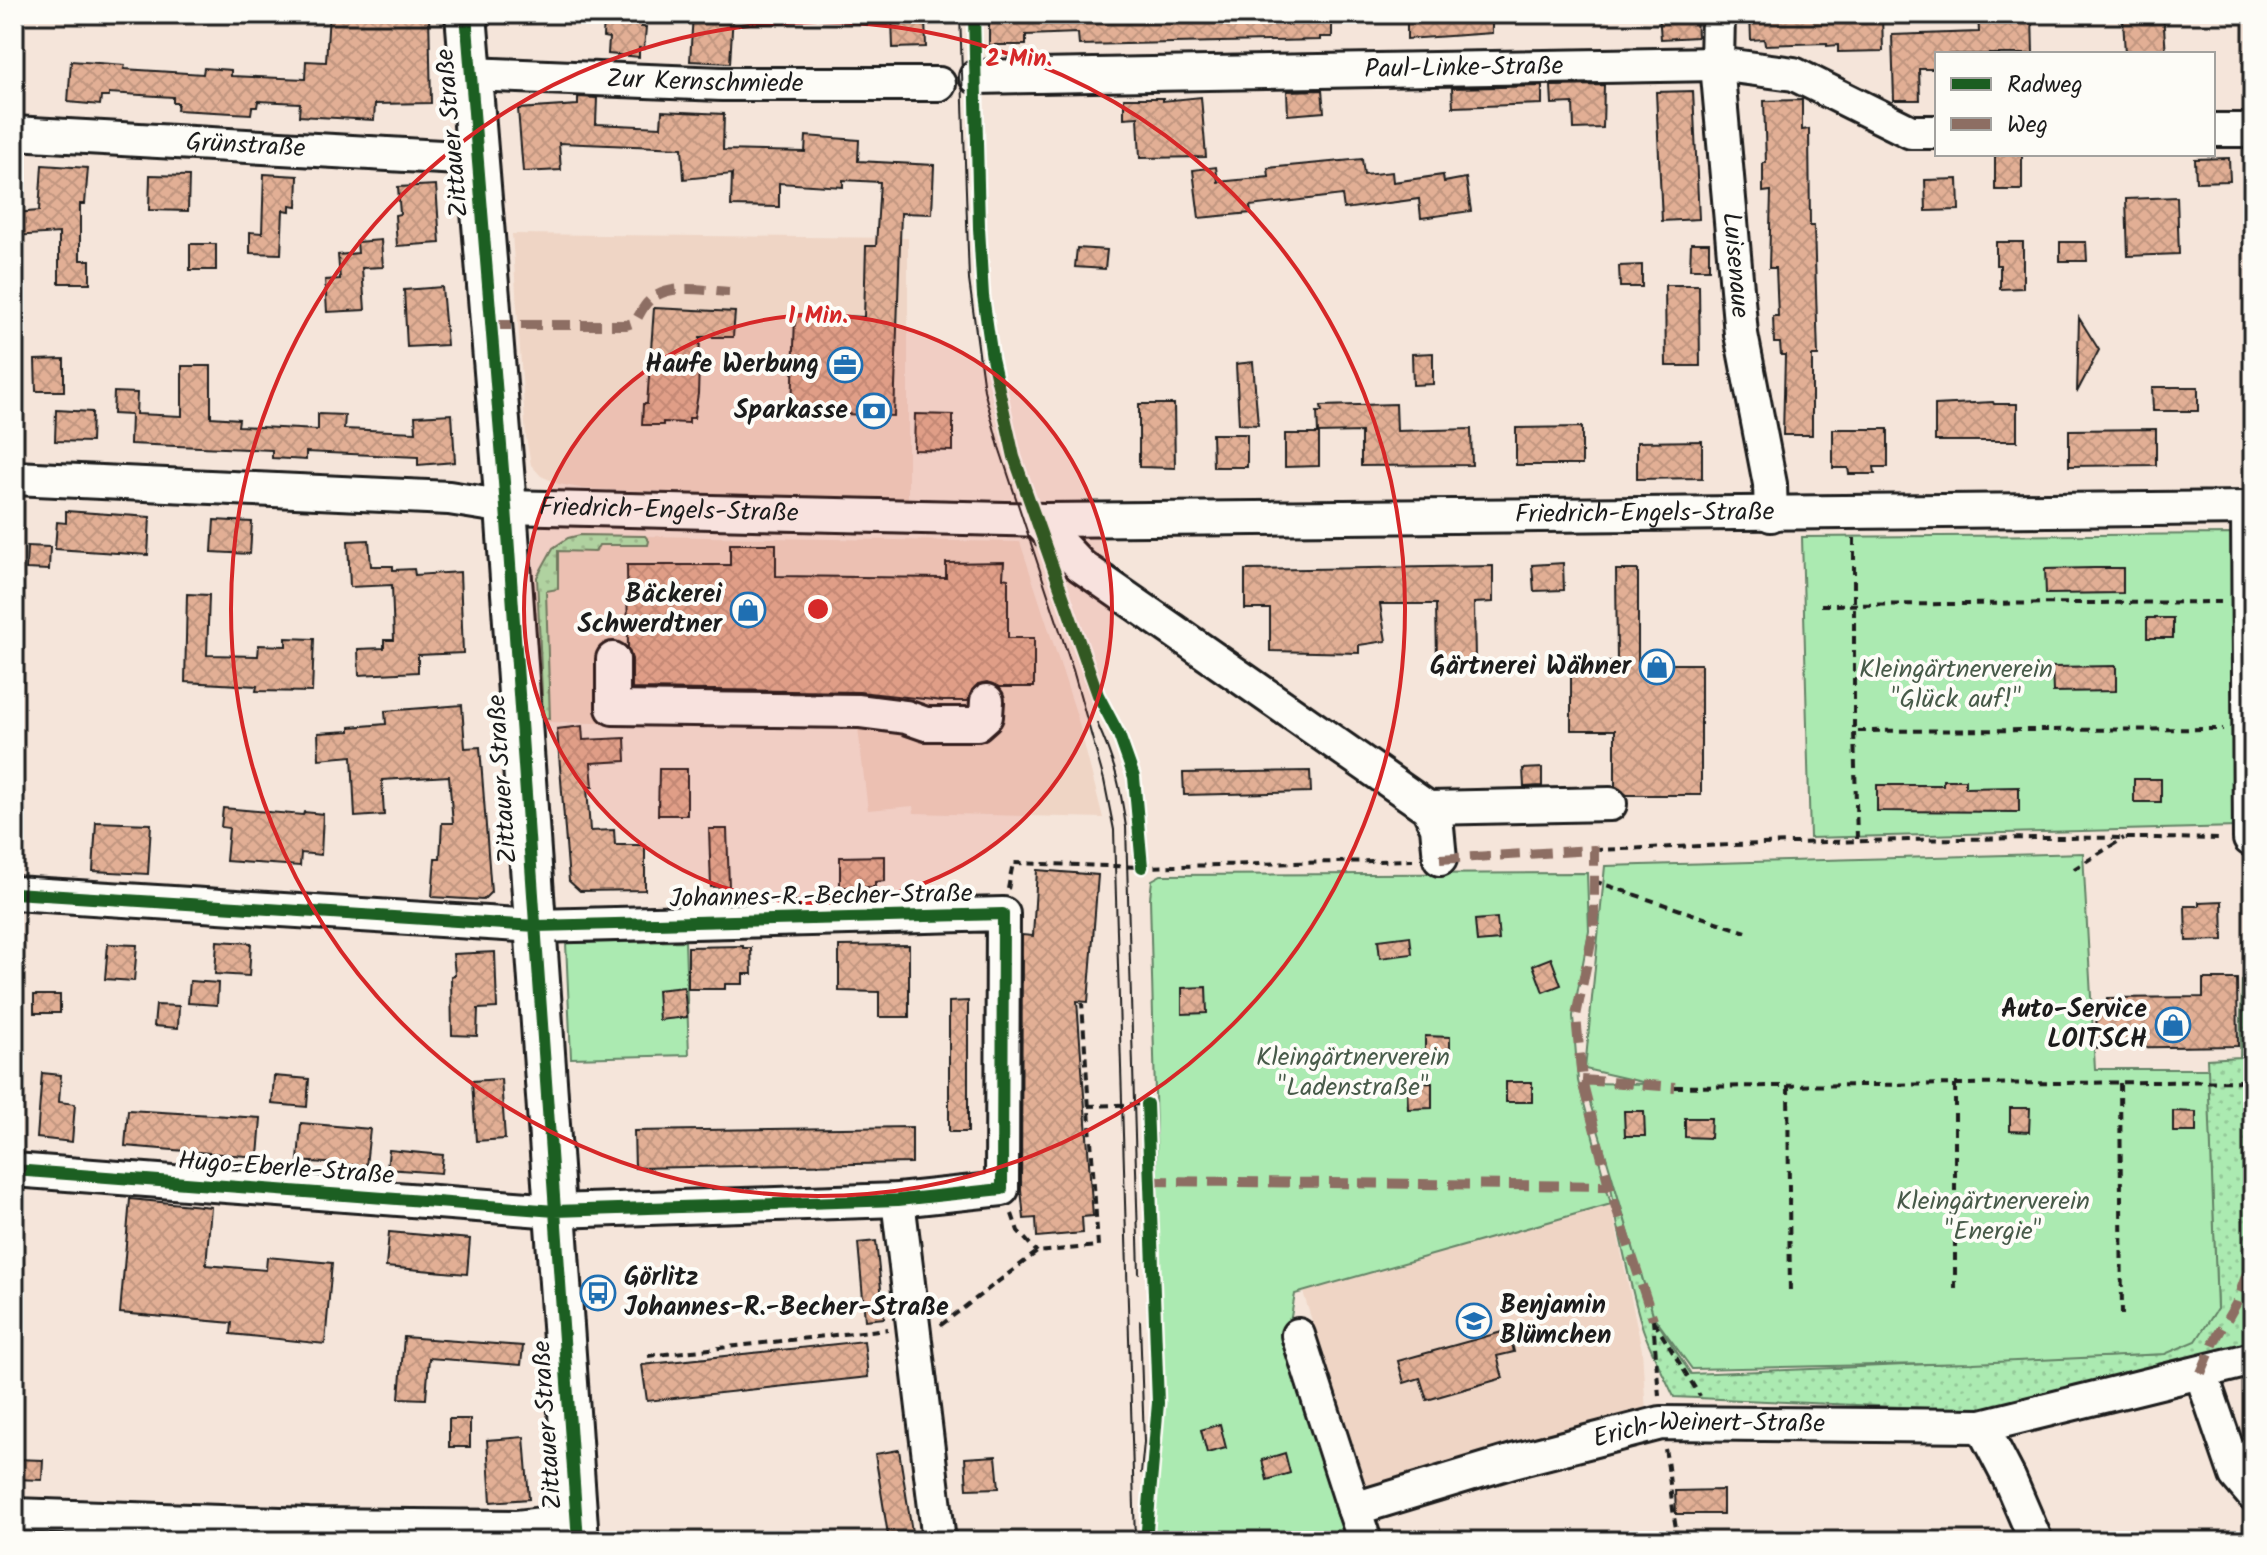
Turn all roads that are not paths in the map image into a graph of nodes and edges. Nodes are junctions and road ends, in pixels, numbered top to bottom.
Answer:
1 (466, 14) edge
2 (1718, 14) edge
3 (1717, 64) junction
4 (471, 74) junction
5 (976, 77) dead end
6 (939, 84) dead end
7 (2215, 130) edge
8 (2253, 130) edge
9 (1935, 132) edge
10 (14, 133) edge
11 (477, 159) junction
12 (14, 478) edge
13 (506, 507) junction
14 (2250, 508) edge
15 (1771, 515) junction
16 (1037, 520) junction
17 (613, 659) dead end
18 (2251, 682) edge
19 (987, 701) dead end
20 (2251, 751) edge
21 (1610, 804) dead end
22 (1428, 808) junction
23 (2250, 839) road end
24 (1440, 859) road end
25 (14, 893) edge
26 (536, 926) junction
27 (14, 1170) edge
28 (898, 1200) junction
29 (555, 1211) junction
30 (1298, 1335) dead end
31 (2253, 1359) edge
32 (2201, 1373) junction
33 (1982, 1426) junction
34 (2253, 1495) edge
35 (1354, 1509) junction
36 (14, 1515) edge
37 (577, 1531) edge
38 (939, 1541) edge
39 (1365, 1541) edge
40 (2036, 1541) edge

1 - 4 main road, Zittauer Straße
2 - 3 street, Luisenaue
3 - 5 street, Paul-Linke-Straße
3 - 9 street, Paul-Linke-Straße
3 - 15 street, Luisenaue
4 - 6 street, Zur Kernschmiede
4 - 11 main road, Zittauer Straße
7 - 8 street
10 - 11 street, Grünstraße
11 - 13 main road, Zittauer Straße
12 - 13 street, Friedrich-Engels-Straße
13 - 16 street, Friedrich-Engels-Straße
13 - 26 main road, Zittauer Straße
14 - 15 street, Friedrich-Engels-Straße
14 - 18 street
15 - 16 street, Friedrich-Engels-Straße
16 - 22 street
17 - 19 street
18 - 20 street
20 - 23 street
21 - 22 street
22 - 24 street
25 - 26 street, Johannes-R.-Becher-Straße
26 - 28 street, Johannes-R.-Becher-Straße
26 - 29 main road, Zittauer Straße
27 - 29 street, Hugo-Eberle-Straße
28 - 29 street
28 - 38 street
29 - 37 main road, Zittauer Straße
30 - 35 street
31 - 32 street, Erich-Weinert-Straße
32 - 33 street, Erich-Weinert-Straße
32 - 34 street
33 - 35 street, Erich-Weinert-Straße
33 - 40 street
35 - 39 street
36 - 37 street

